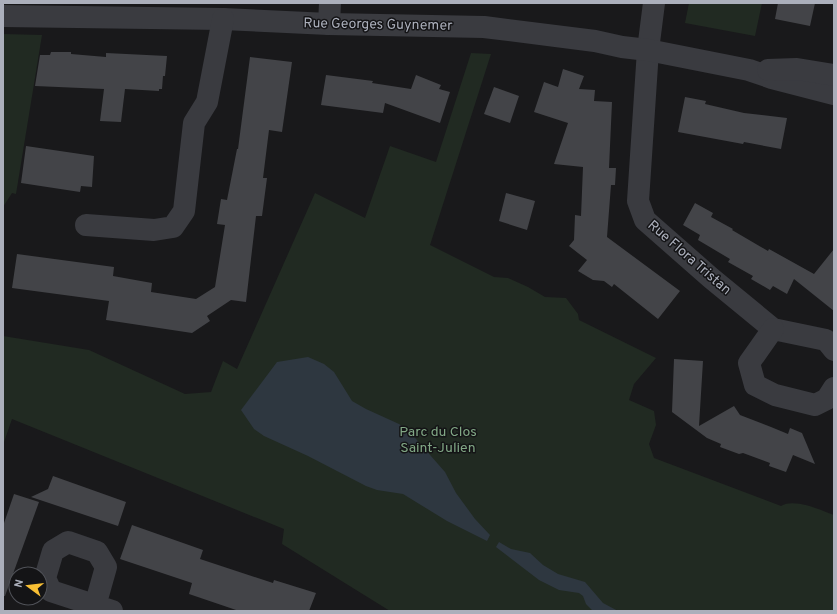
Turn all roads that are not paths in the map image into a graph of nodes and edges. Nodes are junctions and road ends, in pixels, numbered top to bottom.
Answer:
1 (654, 3) edge
2 (127, 10) edge
3 (330, 14) edge
4 (3, 16) edge
5 (223, 20) junction
6 (648, 50) junction
7 (749, 70) junction
8 (834, 75) edge
9 (834, 94) edge
10 (86, 225) dead end
11 (773, 329) junction
12 (834, 350) edge
13 (834, 388) edge

1 - 6 street, Rue Flora Tristan
2 - 4 street, Rue Georges Guynemer
2 - 5 street, Rue Georges Guynemer
3 - 5 street, Rue Georges Guynemer
3 - 6 street, Rue Georges Guynemer
5 - 10 street
6 - 7 street, Rue Georges Guynemer
6 - 11 street, Rue Flora Tristan
7 - 8 street, Rue Georges Guynemer
7 - 9 street, Rue Georges Guynemer
11 - 12 street, Rue Flora Tristan
11 - 13 street

